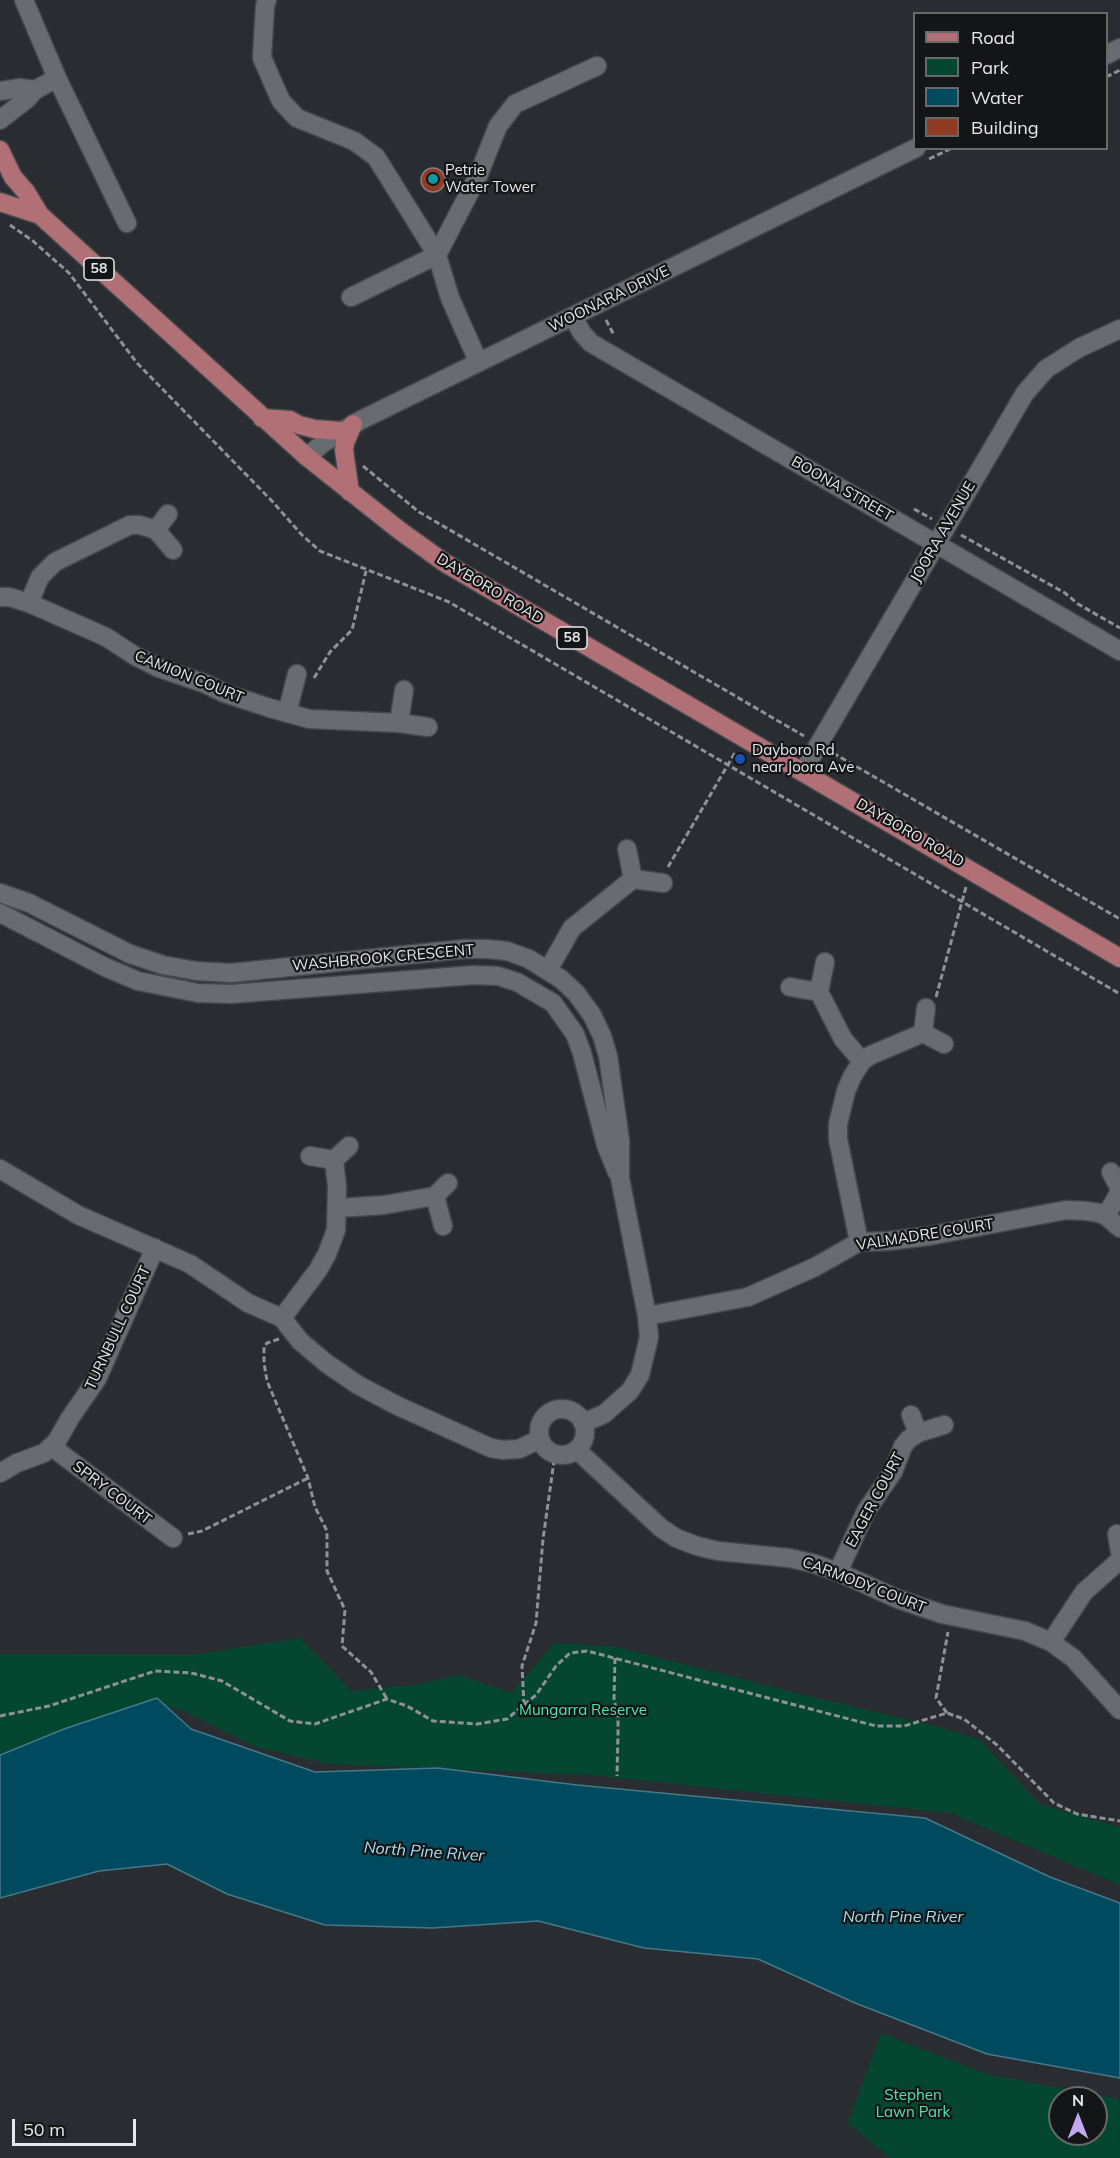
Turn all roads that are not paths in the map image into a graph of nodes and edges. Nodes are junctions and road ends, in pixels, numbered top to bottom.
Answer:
1 (24, 0) edge
2 (267, 0) edge
3 (597, 66) dead end
4 (57, 78) junction
5 (35, 90) junction
6 (0, 91) edge
7 (0, 120) edge
8 (913, 149) edge
9 (0, 150) edge
10 (0, 202) edge
11 (40, 215) junction
12 (127, 223) dead end
13 (436, 255) junction
14 (351, 297) dead end
15 (573, 317) junction
16 (1120, 328) edge
17 (478, 361) junction
18 (262, 418) junction
19 (347, 428) junction
20 (307, 457) junction
21 (350, 492) junction
22 (168, 514) dead end
23 (156, 530) junction
24 (936, 544) junction
25 (173, 550) dead end
26 (0, 597) edge
27 (29, 603) junction
28 (1120, 651) edge
29 (297, 674) dead end
30 (404, 690) dead end
31 (287, 713) junction
32 (399, 723) junction
33 (428, 727) dead end
34 (803, 771) junction
35 (627, 849) dead end
36 (633, 879) junction
37 (663, 883) road end
38 (0, 893) edge
39 (0, 913) edge
40 (1120, 958) edge
41 (825, 962) dead end
42 (548, 969) junction
43 (790, 987) dead end
44 (819, 992) junction
45 (926, 1008) road end
46 (922, 1033) junction
47 (944, 1044) dead end
48 (862, 1061) junction
49 (349, 1146) dead end
50 (310, 1156) dead end
51 (334, 1160) junction
52 (0, 1169) edge
53 (1111, 1172) dead end
54 (620, 1178) junction
55 (448, 1183) dead end
56 (1120, 1190) edge
57 (435, 1197) junction
58 (338, 1208) junction
59 (1113, 1222) edge
60 (443, 1226) dead end
61 (859, 1242) junction
62 (155, 1248) junction
63 (647, 1316) junction
64 (282, 1318) junction
65 (911, 1415) dead end
66 (584, 1423) junction
67 (944, 1425) dead end
68 (918, 1433) junction
69 (540, 1439) junction
70 (52, 1448) junction
71 (577, 1450) junction
72 (0, 1473) edge
73 (173, 1539) road end
74 (1120, 1560) edge
75 (838, 1572) junction
76 (1052, 1642) junction
77 (1120, 1710) edge

1 - 4 street
2 - 13 street
3 - 13 street
4 - 5 street
4 - 12 street
5 - 6 street
5 - 7 street
8 - 15 street, WOONARA DRIVE
9 - 11 main road, DAYBORO ROAD / 58
10 - 11 main road, DAYBORO ROAD / 58
11 - 18 main road, DAYBORO ROAD / 58
13 - 14 street
13 - 17 street
15 - 17 street, WOONARA DRIVE
15 - 24 street, BOONA STREET
16 - 24 street, JOORA AVENUE
17 - 19 street, WOONARA DRIVE
18 - 19 main road
18 - 20 main road, DAYBORO ROAD / 58
19 - 20 street, WOONARA DRIVE
19 - 21 main road
20 - 21 main road, DAYBORO ROAD / 58
21 - 34 main road, DAYBORO ROAD / 58
22 - 23 street
23 - 25 street
23 - 27 street
24 - 28 street, BOONA STREET
24 - 34 street, JOORA AVENUE
26 - 27 street, CAMION COURT
27 - 31 street, CAMION COURT
29 - 31 street
30 - 32 street
31 - 32 street, CAMION COURT
32 - 33 street, CAMION COURT
34 - 40 main road, DAYBORO ROAD / 58
35 - 36 street
36 - 37 street
36 - 42 street
38 - 42 street, WASHBROOK CRESCENT
39 - 54 street, WASHBROOK CRESCENT
41 - 44 street
42 - 54 street, WASHBROOK CRESCENT
43 - 44 street
44 - 48 street
45 - 46 street
46 - 47 street
46 - 48 street
48 - 61 street
49 - 51 street
50 - 51 street
51 - 58 street
52 - 62 street
53 - 56 street, VALMADRE COURT
54 - 63 street, WASHBROOK CRESCENT
55 - 57 street
56 - 59 street, VALMADRE COURT
57 - 58 street
57 - 60 street
58 - 64 street
59 - 61 street, VALMADRE COURT
61 - 63 street, VALMADRE COURT
62 - 64 street
62 - 70 street, TURNBULL COURT
63 - 66 street, WASHBROOK CRESCENT
64 - 69 street
65 - 68 street
66 - 69 street
66 - 71 street
67 - 68 street
68 - 75 street, EAGER COURT
69 - 71 street
70 - 72 street
70 - 73 street, SPRY COURT
71 - 75 street, CARMODY COURT
74 - 76 street
75 - 76 street, CARMODY COURT
76 - 77 street, CARMODY COURT

